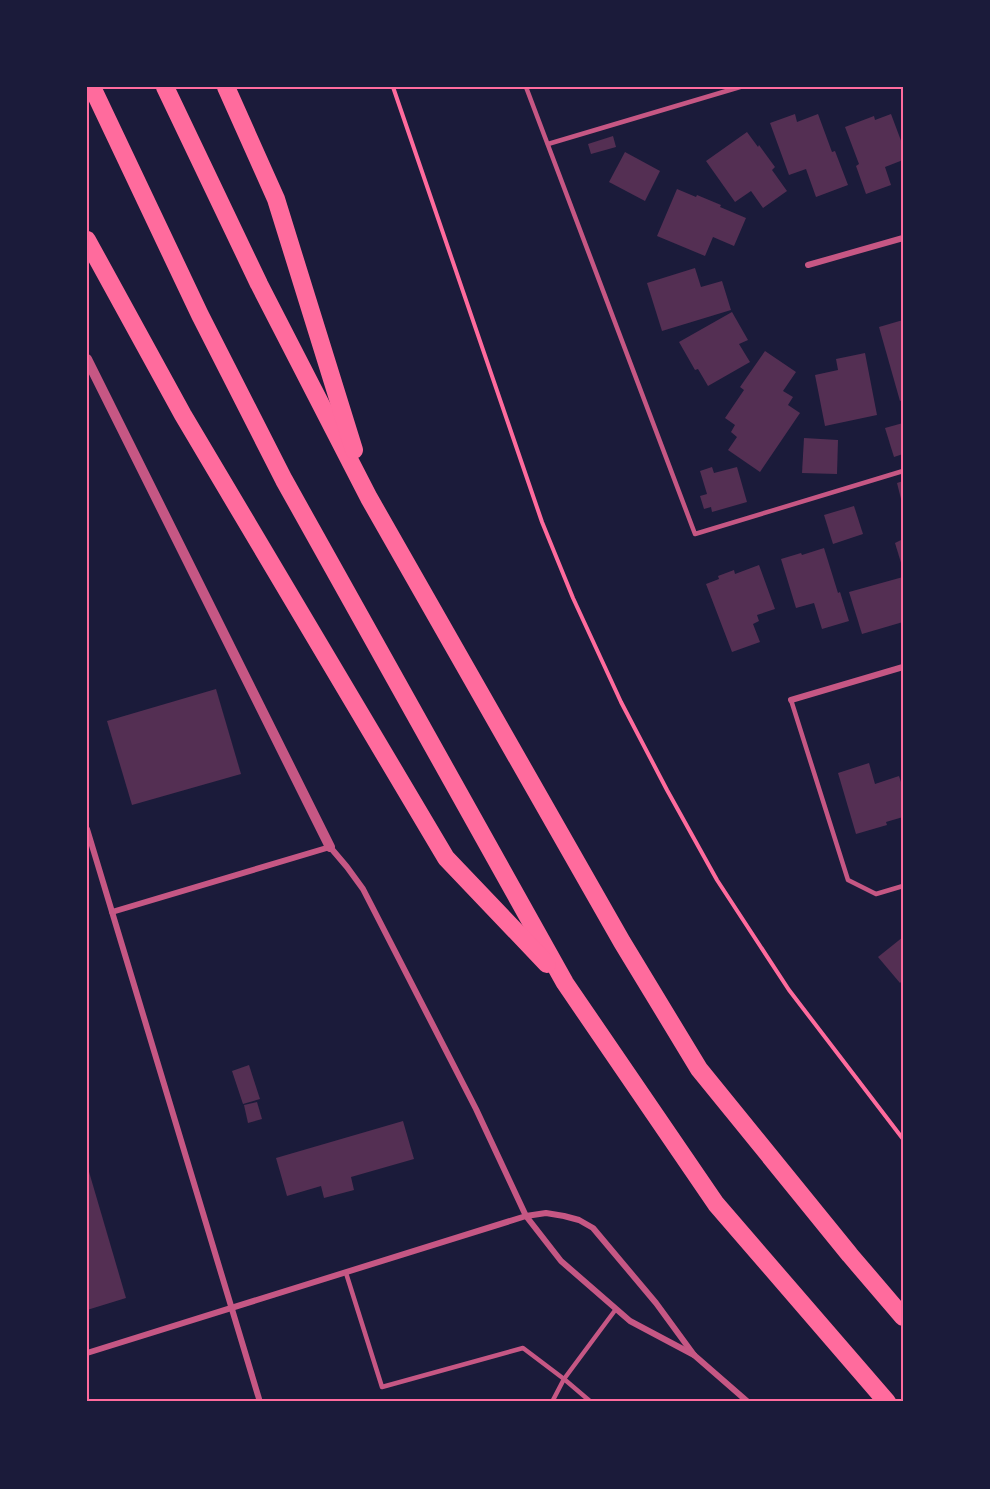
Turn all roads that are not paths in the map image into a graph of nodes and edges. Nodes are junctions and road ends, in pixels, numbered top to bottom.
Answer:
1 (92, 87) edge
2 (165, 87) edge
3 (226, 87) edge
4 (526, 87) edge
5 (740, 87) edge
6 (548, 144) junction
7 (903, 238) edge
8 (87, 240) edge
9 (808, 265) dead end
10 (87, 359) edge
11 (903, 471) edge
12 (369, 498) junction
13 (903, 666) edge
14 (791, 700) joint
15 (87, 829) edge
16 (330, 847) junction
17 (903, 886) edge
18 (112, 912) junction
19 (565, 983) junction
20 (526, 1216) junction
21 (346, 1273) junction
22 (232, 1309) junction
23 (616, 1309) junction
24 (903, 1317) edge
25 (87, 1353) edge
26 (694, 1355) junction
27 (564, 1378) junction
28 (260, 1402) edge
29 (552, 1402) edge
30 (591, 1402) edge
31 (748, 1402) edge
32 (887, 1402) edge

1 - 19 highway
2 - 12 highway
3 - 12 highway
4 - 6 lane
5 - 6 lane
6 - 11 lane
7 - 9 street
8 - 19 highway
10 - 16 street
12 - 24 highway
13 - 14 street
14 - 17 lane
15 - 18 street
16 - 18 street
16 - 20 street
18 - 22 street
19 - 32 highway
20 - 21 street
20 - 23 street
20 - 26 street
21 - 22 street
21 - 27 lane
22 - 25 street
22 - 28 street
23 - 26 street
23 - 27 lane
26 - 31 street
27 - 29 lane
27 - 30 lane

